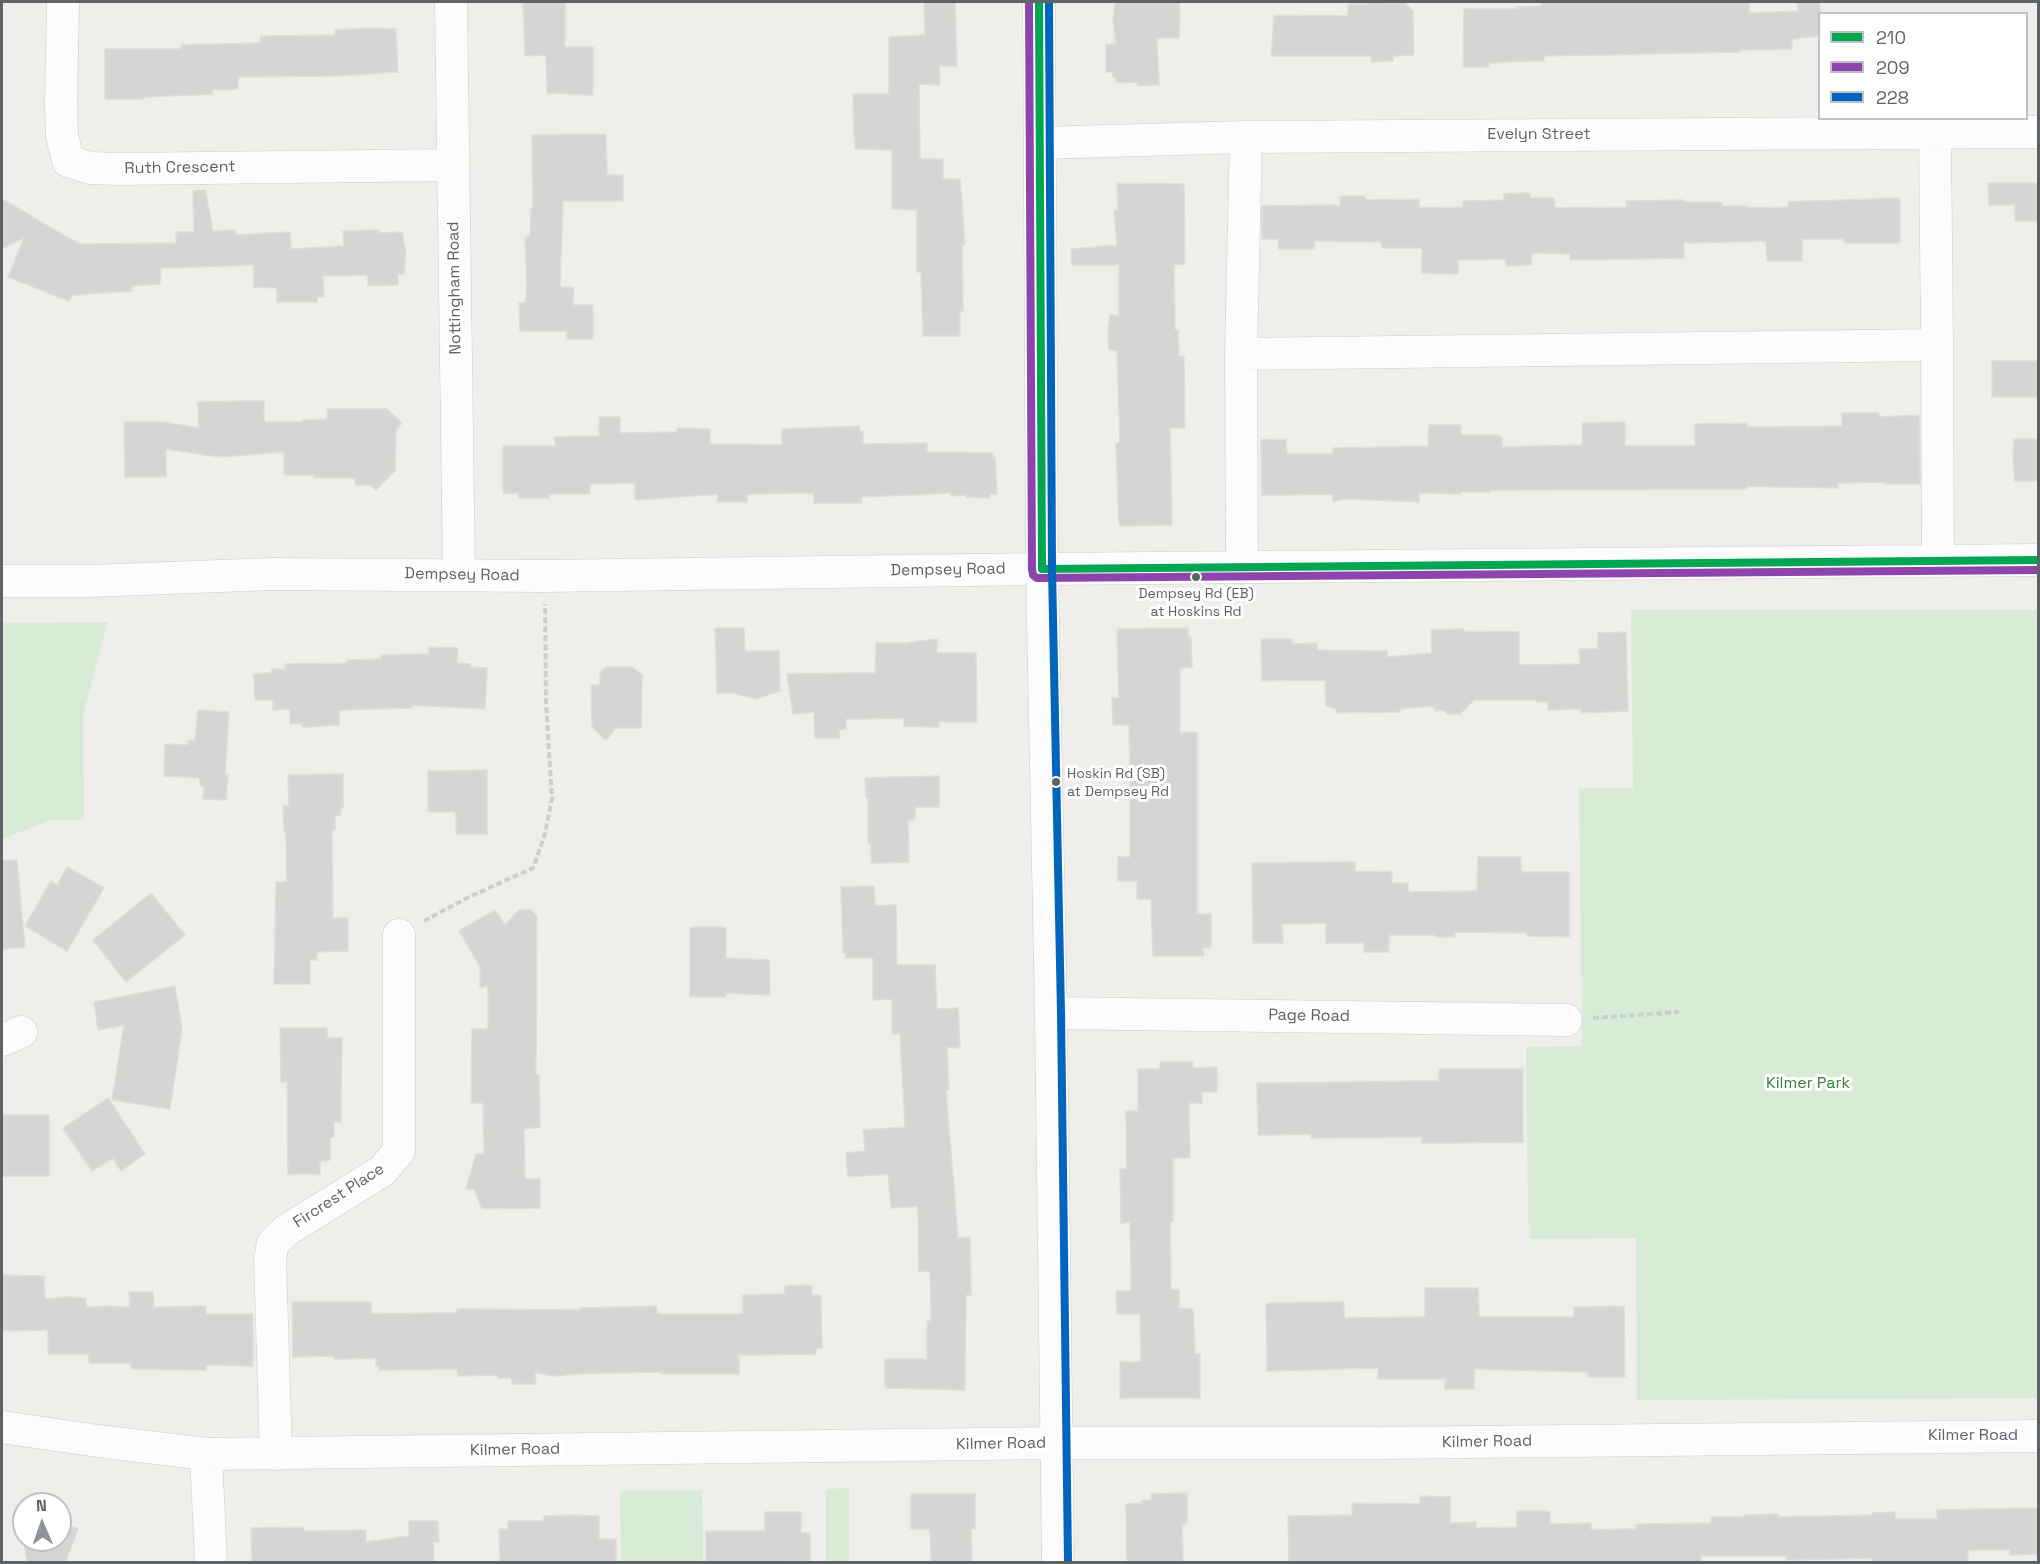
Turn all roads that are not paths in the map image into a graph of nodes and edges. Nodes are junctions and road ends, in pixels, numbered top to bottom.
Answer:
1 (63, 2) edge
2 (451, 2) edge
3 (1038, 2) edge
4 (2038, 132) edge
5 (1935, 133) junction
6 (1246, 137) junction
7 (1040, 143) junction
8 (453, 165) junction
9 (1937, 345) junction
10 (1241, 354) junction
11 (1938, 560) junction
12 (2038, 560) edge
13 (1242, 567) junction
14 (1042, 569) junction
15 (459, 575) junction
16 (17, 580) edge
17 (399, 935) road end
18 (1051, 1013) junction
19 (1566, 1020) road end
20 (2, 1427) edge
21 (2038, 1436) edge
22 (1057, 1443) junction
23 (206, 1454) junction
24 (276, 1454) junction
25 (211, 1563) edge
26 (1058, 1563) edge

1 - 8 street, Ruth Crescent
2 - 8 street, Nottingham Road
3 - 7 street
4 - 5 street, Evelyn Street
5 - 6 street, Evelyn Street
5 - 9 street
6 - 7 street, Evelyn Street
6 - 10 street
7 - 14 street
8 - 15 street, Nottingham Road
9 - 10 street
9 - 11 street
10 - 13 street
11 - 12 street, Dempsey Road
11 - 13 street, Dempsey Road
13 - 14 street, Dempsey Road
14 - 15 street, Dempsey Road
14 - 18 street
15 - 16 street, Dempsey Road
17 - 24 street, Fircrest Place
18 - 19 street, Page Road
18 - 22 street
20 - 23 street, Kilmer Road
21 - 22 street, Kilmer Road
22 - 24 street, Kilmer Road
22 - 26 street
23 - 24 street, Kilmer Road
23 - 25 street

